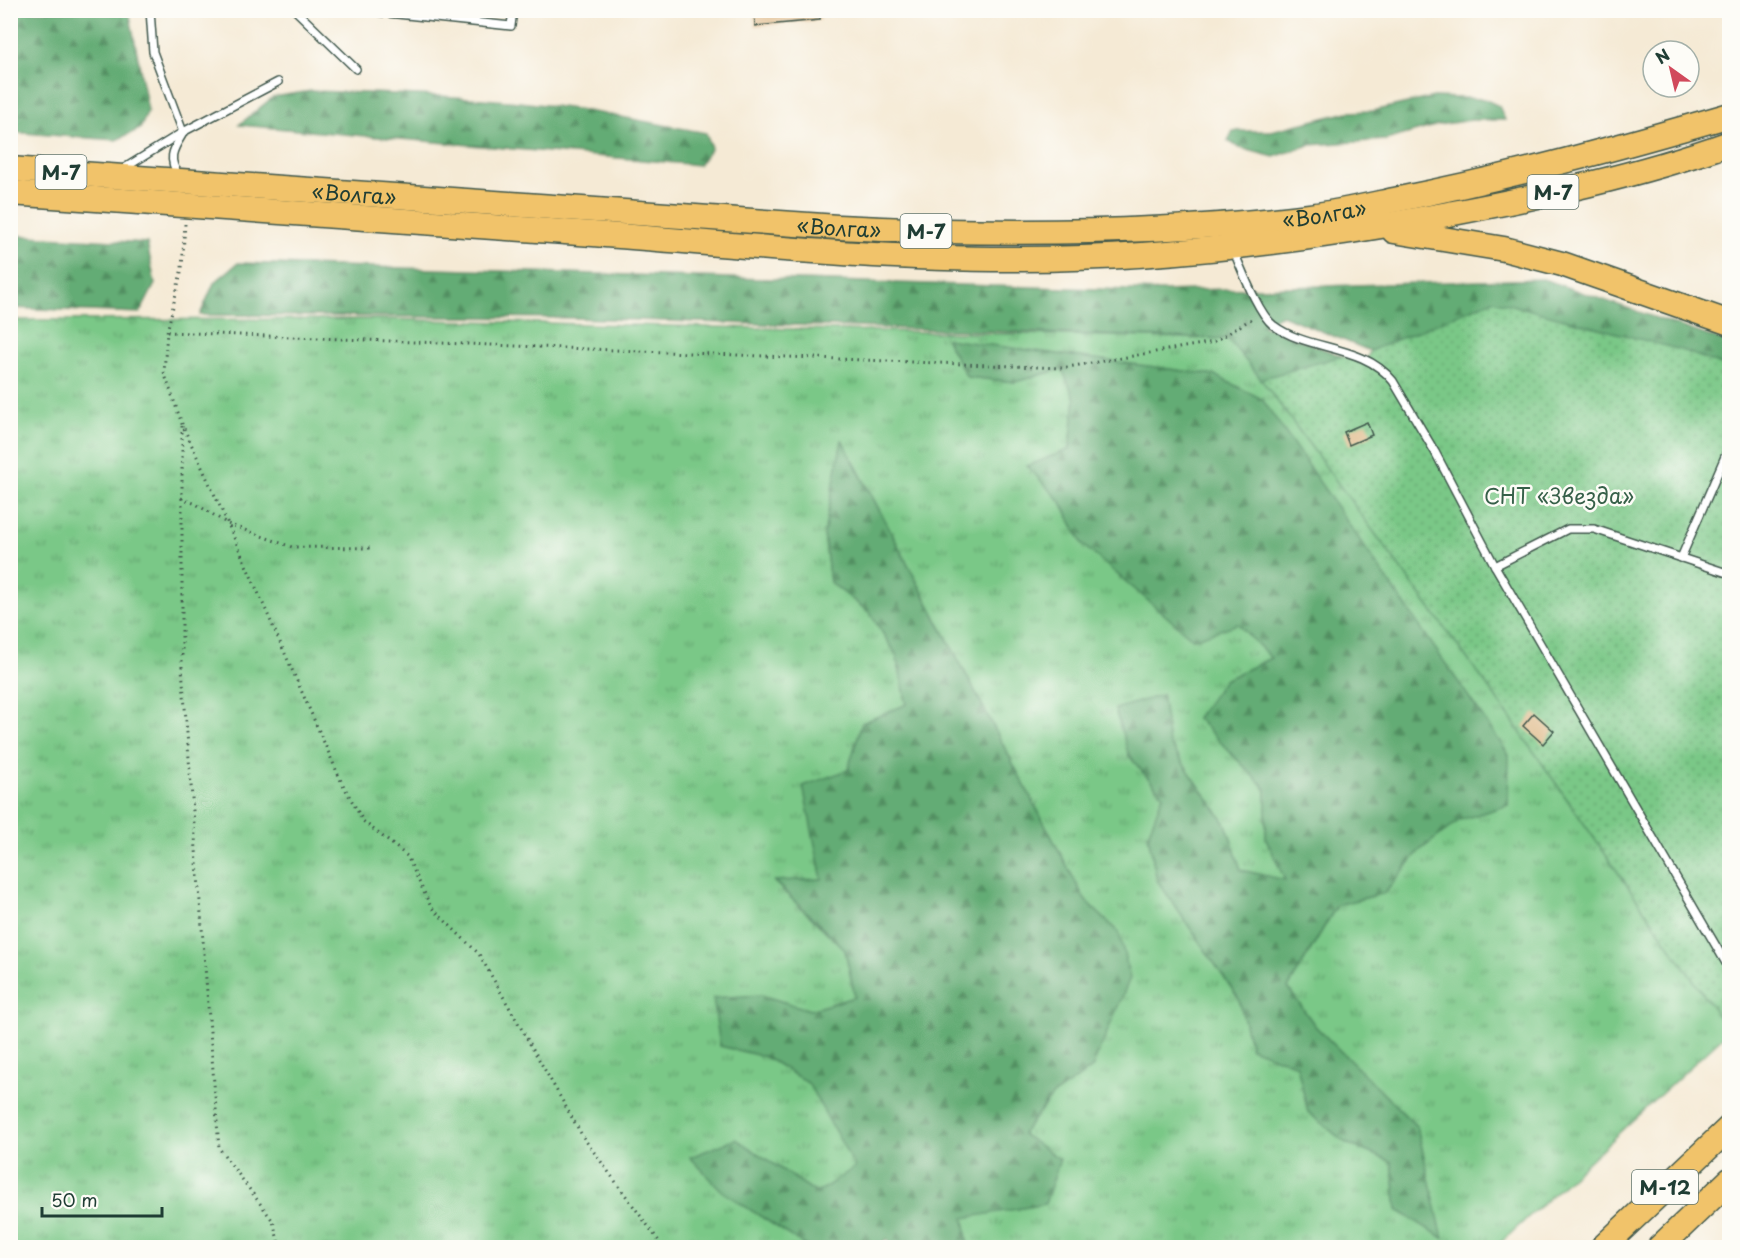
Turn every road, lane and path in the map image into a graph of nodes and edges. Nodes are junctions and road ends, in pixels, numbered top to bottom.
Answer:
1 (150, 10) edge
2 (295, 10) edge
3 (359, 10) edge
4 (513, 10) edge
5 (356, 69) dead end
6 (278, 82) dead end
7 (1730, 115) edge
8 (183, 132) junction
9 (1730, 143) edge
10 (10, 169) edge
11 (112, 175) junction
12 (182, 180) junction
13 (10, 193) edge
14 (186, 206) junction
15 (1373, 228) junction
16 (1232, 247) junction
17 (1263, 312) junction
18 (1730, 323) edge
19 (167, 332) junction
20 (182, 424) junction
21 (1730, 445) edge
22 (181, 498) junction
23 (228, 525) junction
24 (371, 548) dead end
25 (1681, 558) junction
26 (1496, 566) junction
27 (1730, 574) edge
28 (1730, 970) edge
29 (1730, 1127) edge
30 (1730, 1180) edge
31 (280, 1248) edge
32 (664, 1248) edge
33 (1602, 1248) edge
34 (1659, 1248) edge

1 - 8 lane
2 - 5 lane
3 - 4 lane
6 - 8 lane
7 - 12 highway, «Волга» / М-7
8 - 11 lane
8 - 12 lane
9 - 15 highway, «Волга» / М-7
10 - 11 highway, «Волга» / М-7
11 - 12 highway, «Волга» / М-7
13 - 14 highway, «Волга» / М-7
14 - 16 highway, «Волга» / М-7
14 - 19 path
15 - 16 highway, М-7
15 - 18 highway
16 - 17 lane
17 - 19 path
17 - 26 lane
19 - 20 path
20 - 22 path
20 - 23 path
21 - 25 lane
22 - 23 path
22 - 31 path
23 - 24 path
23 - 32 path
25 - 26 lane
25 - 27 lane
26 - 28 lane
29 - 33 highway, М-12
30 - 34 highway, М-12

